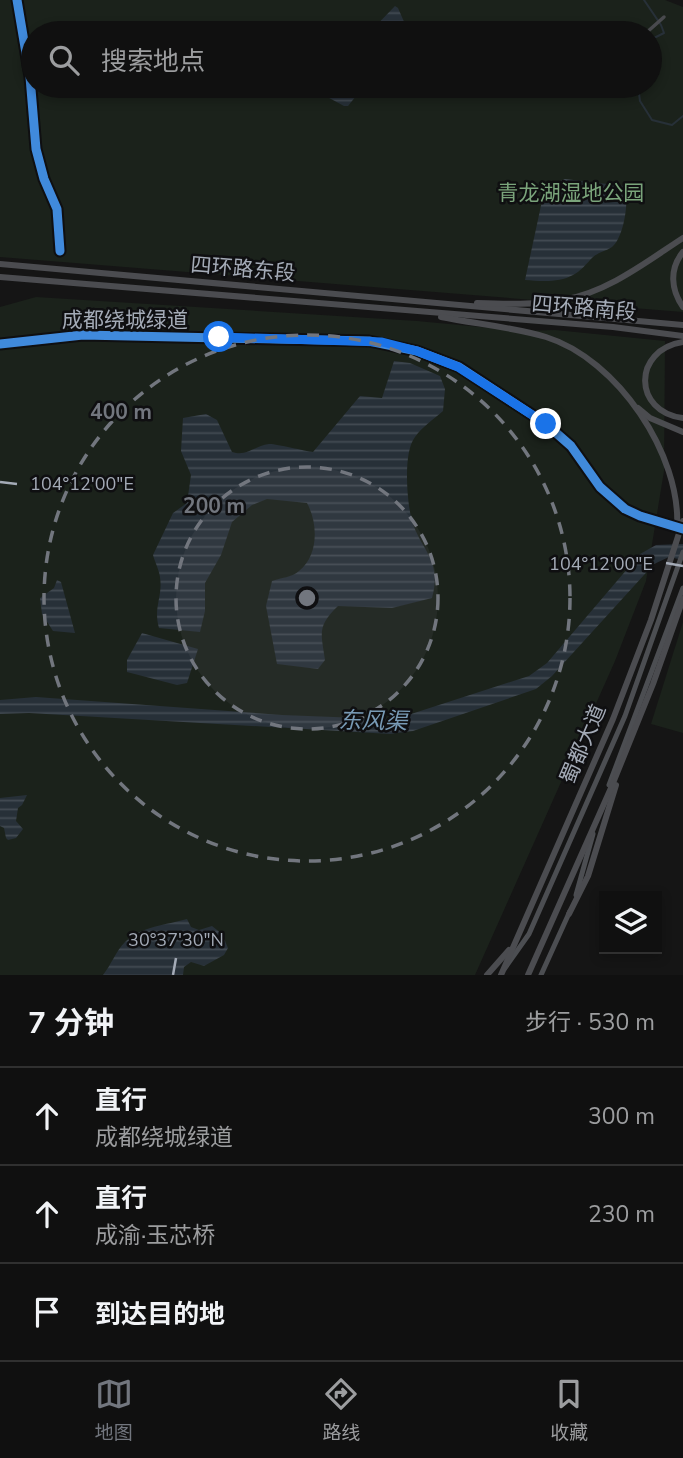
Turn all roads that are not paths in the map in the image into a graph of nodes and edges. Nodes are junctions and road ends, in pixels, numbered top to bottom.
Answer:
1 (17, 0) edge
2 (664, 17) dead end
3 (659, 21) edge
4 (21, 24) edge
5 (32, 98) edge
6 (683, 238) edge
7 (60, 251) dead end
8 (683, 252) edge
9 (0, 264) edge
10 (1, 278) edge
11 (483, 306) junction
12 (683, 307) edge
13 (481, 320) junction
14 (683, 325) edge
15 (683, 335) edge
16 (683, 342) edge
17 (628, 399) junction
18 (683, 418) edge
19 (683, 432) edge
20 (680, 521) edge
21 (683, 531) edge
22 (683, 552) edge
23 (673, 573) junction
24 (683, 588) edge
25 (683, 600) edge
26 (569, 914) junction
27 (487, 975) edge
28 (500, 975) edge
29 (528, 975) edge
30 (541, 975) edge

1 - 4 street
2 - 3 street
5 - 7 street
6 - 11 highway
8 - 12 highway
9 - 11 highway, 四环路东段
10 - 13 highway, 四环路东段
11 - 14 highway, 四环路南段
13 - 15 highway, 四环路南段
13 - 17 highway
16 - 18 highway
17 - 19 highway
17 - 20 highway
20 - 23 highway
20 - 28 highway, 蜀都大道
21 - 23 highway
22 - 23 main road
23 - 27 highway
23 - 28 main road
24 - 26 main road
25 - 26 highway
25 - 29 highway, 蜀都大道
26 - 30 main road

